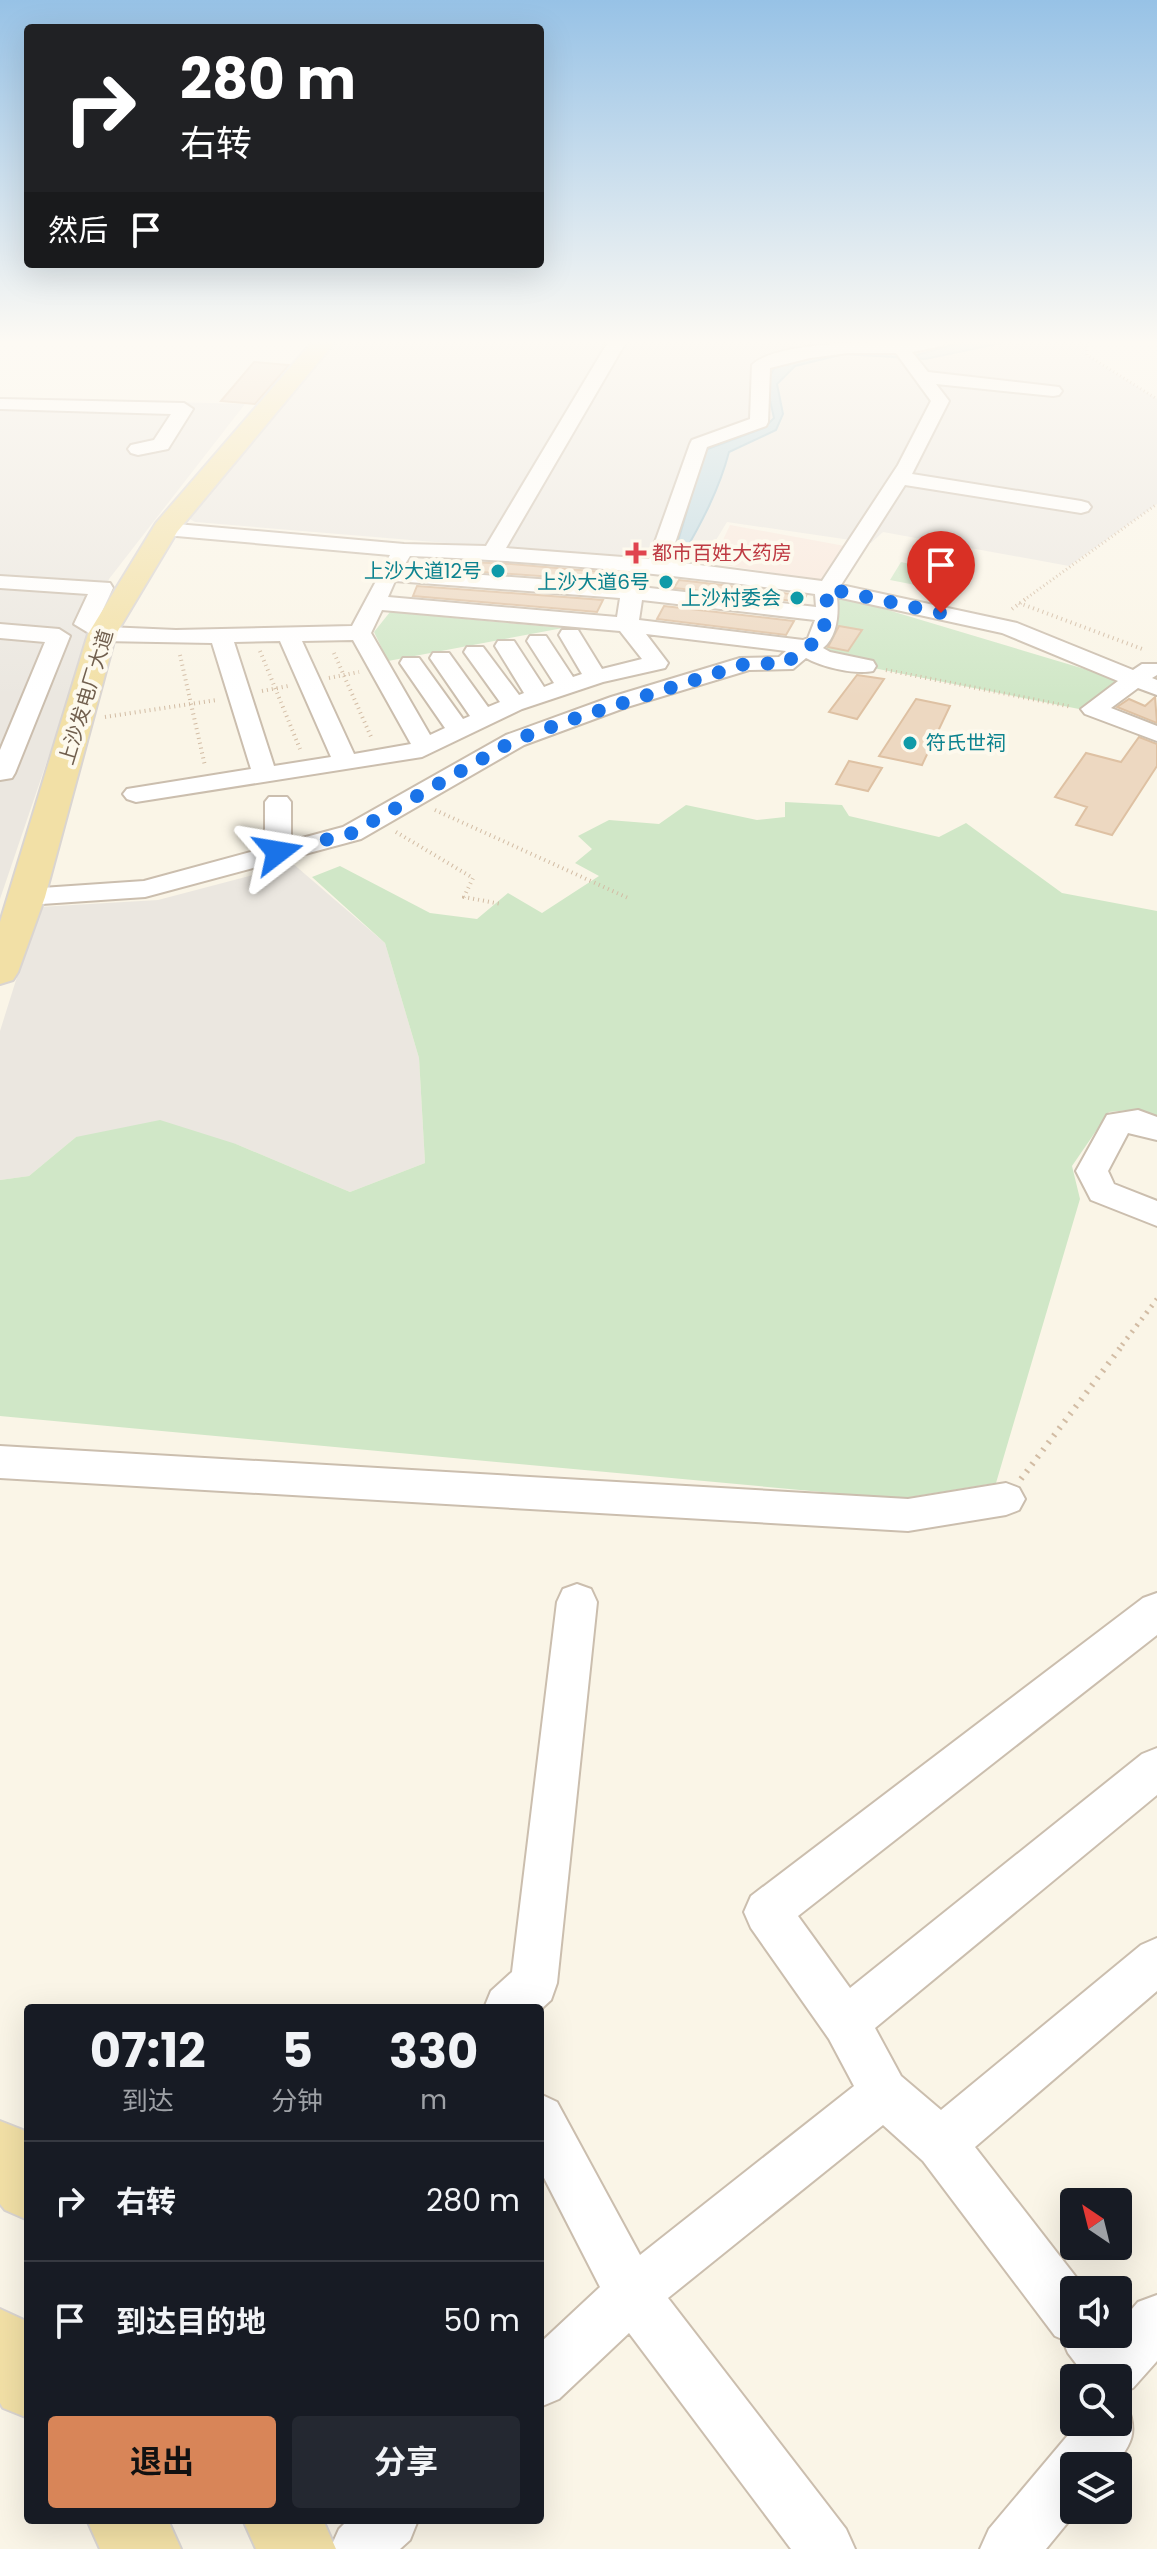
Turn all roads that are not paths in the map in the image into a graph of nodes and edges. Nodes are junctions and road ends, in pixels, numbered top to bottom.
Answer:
1 (220, 461) edge
2 (547, 461) edge
3 (693, 461) edge
4 (908, 461) edge
5 (899, 478) junction
6 (1081, 507) dead end
7 (165, 529) junction
8 (404, 550) junction
9 (493, 553) junction
10 (657, 566) junction
11 (388, 574) junction
12 (0, 582) edge
13 (23, 583) junction
14 (830, 589) junction
15 (632, 592) junction
16 (377, 603) junction
17 (0, 615) edge
18 (828, 615) junction
19 (627, 625) junction
20 (0, 631) edge
21 (360, 633) junction
22 (102, 634) junction
23 (288, 635) junction
24 (570, 635) dead end
25 (221, 636) junction
26 (538, 641) dead end
27 (506, 646) dead end
28 (805, 647) junction
29 (475, 652) dead end
30 (441, 658) dead end
31 (411, 663) dead end
32 (1157, 665) edge
33 (865, 666) road end
34 (596, 677) junction
35 (1133, 679) junction
36 (568, 686) junction
37 (1157, 688) edge
38 (538, 696) junction
39 (514, 704) junction
40 (483, 718) junction
41 (458, 729) junction
42 (1157, 734) edge
43 (425, 747) junction
44 (346, 763) junction
45 (265, 775) junction
46 (1, 776) edge
47 (136, 794) dead end
48 (278, 802) dead end
49 (278, 852) junction
50 (27, 897) junction
51 (0, 972) edge
52 (1157, 1129) edge
53 (1157, 1214) edge
54 (0, 1462) edge
55 (1006, 1499) road end
56 (577, 1602) dead end
57 (1157, 1611) edge
58 (1157, 1768) edge
59 (1157, 1961) edge
60 (512, 2004) edge
61 (846, 2022) junction
62 (884, 2093) junction
63 (544, 2127) edge
64 (941, 2143) junction
65 (0, 2153) edge
66 (24, 2182) edge
67 (632, 2294) junction
68 (1060, 2299) edge
69 (1157, 2321) edge
70 (0, 2344) edge
71 (1104, 2360) edge
72 (544, 2376) edge
73 (24, 2377) edge
74 (1103, 2436) edge
75 (1090, 2452) edge
76 (1060, 2487) edge
77 (127, 2524) edge
78 (283, 2524) edge
79 (386, 2524) edge
80 (144, 2549) edge
81 (299, 2549) edge
82 (359, 2549) edge
83 (826, 2549) edge
84 (1009, 2549) edge

1 - 7 main road, 上沙发电厂大道
2 - 9 street
3 - 10 street
4 - 5 street
5 - 6 street
5 - 14 street
7 - 8 street
7 - 22 main road, 上沙发电厂大道
8 - 9 street
8 - 11 street
9 - 10 street
10 - 14 street
11 - 15 street
11 - 16 street
12 - 13 street
13 - 17 street
13 - 22 street
14 - 18 street
14 - 35 street
15 - 18 street
15 - 19 street
16 - 19 street
16 - 21 street
18 - 28 street
19 - 28 street
19 - 34 street
20 - 46 street
21 - 23 street
21 - 43 street
22 - 25 street
22 - 50 main road, 上沙发电厂大道
23 - 25 street
23 - 44 street
24 - 34 street
25 - 45 street
26 - 36 street
27 - 38 street
28 - 33 street
28 - 49 street
29 - 39 street
30 - 40 street
31 - 41 street
32 - 35 street
34 - 36 street
35 - 37 street
35 - 42 street
36 - 38 street
38 - 39 street
39 - 40 street
40 - 41 street
41 - 43 street
43 - 44 street
44 - 45 street
45 - 47 street
48 - 49 street
49 - 50 street
50 - 51 main road, 上沙发电厂大道
52 - 53 street
54 - 55 street
56 - 60 street
57 - 61 street
58 - 61 street
59 - 64 street
61 - 62 street
62 - 64 street
62 - 67 street
63 - 67 street
64 - 68 street
65 - 66 main road
67 - 72 street
67 - 83 street
69 - 71 street
70 - 73 main road
74 - 75 street
76 - 84 street
77 - 80 main road
78 - 81 main road
79 - 82 street

